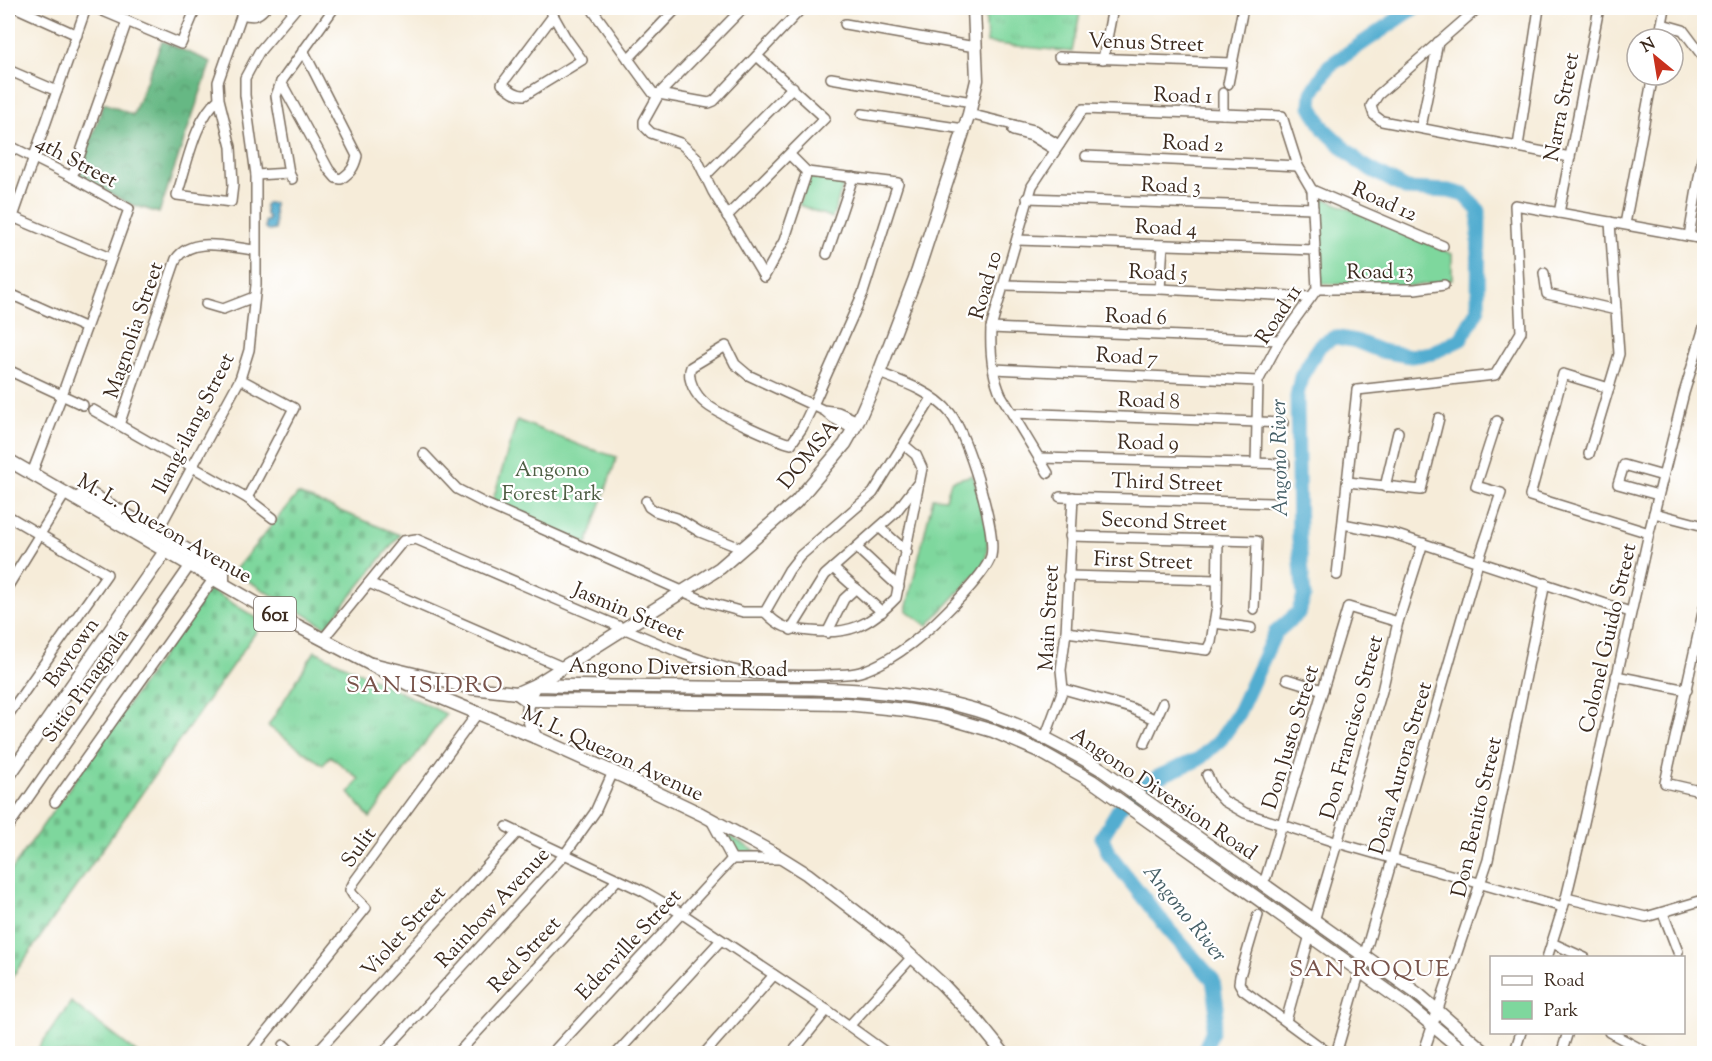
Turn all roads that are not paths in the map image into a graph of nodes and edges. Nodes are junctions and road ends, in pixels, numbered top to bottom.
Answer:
1 (17, 8) edge
2 (86, 8) edge
3 (96, 8) edge
4 (196, 8) edge
5 (265, 8) edge
6 (296, 8) edge
7 (334, 8) edge
8 (598, 8) edge
9 (677, 8) edge
10 (743, 8) edge
11 (802, 8) edge
12 (974, 8) edge
13 (1113, 8) edge
14 (1242, 8) edge
15 (1478, 8) edge
16 (1539, 8) edge
17 (1599, 8) edge
18 (1665, 8) edge
19 (242, 11) edge
20 (551, 12) edge
21 (127, 21) junction
22 (846, 24) dead end
23 (1662, 24) junction
24 (1661, 27) edge
25 (77, 34) junction
26 (1438, 42) junction
27 (975, 47) junction
28 (303, 50) junction
29 (757, 56) junction
30 (1059, 57) dead end
31 (1704, 58) edge
32 (628, 59) junction
33 (1103, 59) junction
34 (1232, 63) junction
35 (8, 70) edge
36 (831, 78) dead end
37 (281, 82) junction
38 (793, 87) junction
39 (1651, 87) edge
40 (57, 91) junction
41 (659, 94) junction
42 (219, 99) junction
43 (1083, 109) joint
44 (862, 114) dead end
45 (1223, 114) junction
46 (968, 116) junction
47 (1282, 116) joint
48 (1421, 127) junction
49 (8, 145) edge
50 (1518, 146) junction
51 (231, 147) junction
52 (252, 147) junction
53 (1057, 148) junction
54 (1704, 148) edge
55 (790, 155) junction
56 (33, 156) junction
57 (1086, 156) dead end
58 (1570, 156) junction
59 (1298, 166) junction
60 (807, 172) junction
61 (256, 175) junction
62 (705, 176) junction
63 (72, 177) junction
64 (853, 177) junction
65 (1312, 190) junction
66 (1028, 198) junction
67 (1313, 208) junction
68 (1559, 213) junction
69 (10, 216) edge
70 (727, 216) junction
71 (1610, 222) junction
72 (1625, 224) junction
73 (8, 231) edge
74 (1689, 236) junction
75 (1704, 239) edge
76 (1017, 240) junction
77 (1163, 245) junction
78 (1443, 246) dead end
79 (255, 250) junction
80 (1315, 250) junction
81 (827, 254) dead end
82 (110, 258) junction
83 (1544, 273) dead end
84 (1004, 285) junction
85 (1444, 285) dead end
86 (1160, 289) junction
87 (8, 293) edge
88 (1314, 293) junction
89 (254, 297) junction
90 (206, 304) dead end
91 (1616, 310) junction
92 (1704, 327) edge
93 (86, 328) junction
94 (991, 328) junction
95 (1280, 340) junction
96 (994, 369) junction
97 (8, 370) edge
98 (879, 373) junction
99 (240, 379) junction
100 (1258, 381) junction
101 (1609, 388) junction
102 (62, 395) junction
103 (932, 398) junction
104 (83, 405) dead end
105 (813, 405) junction
106 (93, 410) dead end
107 (1013, 413) junction
108 (1439, 418) dead end
109 (1497, 421) dead end
110 (1258, 422) junction
111 (1283, 423) dead end
112 (119, 425) junction
113 (856, 425) junction
114 (1398, 432) dead end
115 (904, 445) junction
116 (424, 454) dead end
117 (1589, 454) dead end
118 (1039, 458) junction
119 (8, 460) edge
120 (1256, 463) junction
121 (1285, 464) dead end
122 (193, 467) junction
123 (32, 473) junction
124 (1048, 473) dead end
125 (1663, 476) junction
126 (921, 480) junction
127 (1348, 482) junction
128 (1385, 487) junction
129 (71, 495) junction
130 (1658, 495) junction
131 (1060, 496) dead end
132 (1072, 497) junction
133 (247, 498) junction
134 (646, 501) dead end
135 (1272, 503) dead end
136 (1654, 513) junction
137 (8, 516) edge
138 (273, 518) dead end
139 (1343, 524) junction
140 (1704, 525) edge
141 (880, 528) junction
142 (157, 532) junction
143 (1649, 532) junction
144 (40, 534) junction
145 (1070, 536) junction
146 (1218, 540) junction
147 (1423, 543) junction
148 (857, 548) junction
149 (743, 549) junction
150 (166, 550) junction
151 (907, 552) junction
152 (1478, 562) junction
153 (191, 564) junction
154 (833, 568) junction
155 (1337, 575) dead end
156 (1068, 576) junction
157 (1217, 580) junction
158 (218, 581) junction
159 (369, 583) junction
160 (1545, 583) junction
161 (8, 586) edge
162 (899, 587) junction
163 (856, 588) junction
164 (685, 591) junction
165 (1704, 608) edge
166 (1254, 609) dead end
167 (765, 612) junction
168 (882, 612) junction
169 (1630, 612) junction
170 (1398, 622) junction
171 (1214, 623) junction
172 (623, 628) junction
173 (1251, 628) dead end
174 (790, 630) junction
175 (1066, 632) junction
176 (827, 633) junction
177 (323, 639) junction
178 (372, 664) junction
179 (562, 667) junction
180 (1616, 676) junction
181 (1287, 679) dead end
182 (535, 685) junction
183 (629, 687) junction
184 (1063, 689) junction
185 (1323, 690) junction
186 (1687, 690) junction
187 (522, 696) junction
188 (629, 701) junction
189 (1163, 703) dead end
190 (967, 707) junction
191 (477, 714) junction
192 (8, 715) edge
193 (1156, 720) junction
194 (963, 722) junction
195 (535, 737) junction
196 (1046, 738) junction
197 (1145, 743) dead end
198 (1039, 751) junction
199 (613, 772) junction
200 (1207, 775) dead end
201 (8, 777) edge
202 (1704, 792) edge
203 (55, 802) dead end
204 (711, 820) junction
205 (1282, 825) junction
206 (8, 826) edge
207 (507, 827) dead end
208 (518, 832) junction
209 (1338, 843) junction
210 (565, 854) junction
211 (1392, 858) junction
212 (732, 859) junction
213 (783, 859) junction
214 (1266, 877) dead end
215 (618, 879) junction
216 (1481, 884) junction
217 (1564, 902) junction
218 (1704, 902) edge
219 (681, 913) junction
220 (1663, 913) junction
221 (1258, 915) dead end
222 (1314, 921) junction
223 (1310, 935) junction
224 (721, 940) junction
225 (1552, 943) junction
226 (1678, 952) dead end
227 (1364, 956) junction
228 (1547, 956) edge
229 (1583, 956) edge
230 (914, 958) junction
231 (1359, 970) junction
232 (774, 975) junction
233 (827, 1010) junction
234 (1438, 1010) junction
235 (1286, 1021) junction
236 (1433, 1024) junction
237 (852, 1027) junction
238 (1520, 1034) edge
239 (1567, 1034) edge
240 (1613, 1034) edge
241 (284, 1045) dead end
242 (249, 1053) edge
243 (294, 1053) edge
244 (315, 1053) edge
245 (382, 1053) edge
246 (457, 1053) edge
247 (552, 1053) edge
248 (616, 1053) edge
249 (704, 1053) edge
250 (791, 1053) edge
251 (888, 1053) edge
252 (1003, 1053) edge
253 (1330, 1053) edge
254 (1336, 1053) edge
255 (1423, 1053) edge
256 (1467, 1053) edge
257 (1487, 1053) edge
258 (1514, 1053) edge
259 (1561, 1053) edge
260 (1648, 1053) edge

1 - 25 street
2 - 25 street
3 - 21 street
4 - 21 street
5 - 19 street
6 - 52 street, Ilang-ilang Street
7 - 28 street
8 - 32 street
9 - 32 street
10 - 41 street
11 - 29 street
12 - 27 main road, DOMSA
13 - 33 street
14 - 34 street
15 - 26 street
16 - 50 street
17 - 58 street, Narra Street
18 - 23 street
19 - 42 street
20 - 20 street
21 - 63 street
22 - 27 street
23 - 24 street
23 - 31 street
25 - 40 street
26 - 48 street
26 - 48 street
27 - 46 main road, DOMSA
28 - 37 street
28 - 37 street
29 - 38 street
29 - 41 street
30 - 33 street, Venus Street
32 - 41 street
33 - 34 street, Venus Street
34 - 45 street
35 - 40 street
36 - 46 street
37 - 61 street
38 - 55 street
38 - 62 street
39 - 72 street
40 - 56 street
41 - 62 street
42 - 51 street
42 - 51 street
43 - 45 street, Road 1
43 - 53 street, Road 10
44 - 46 street
45 - 47 street, Road 1
46 - 53 street
46 - 98 main road, DOMSA
47 - 59 street, Road 11
48 - 50 street
49 - 56 street, 4th Street
50 - 58 street
51 - 52 street
52 - 61 street, Ilang-ilang Street
53 - 66 street, Road 10
54 - 74 street
55 - 60 street
55 - 70 street
56 - 63 street, 4th Street
56 - 69 street
57 - 59 street, Road 2
58 - 68 street, Narra Street
59 - 65 street, Road 11
60 - 64 street
60 - 70 street
61 - 79 street, Ilang-ilang Street
62 - 70 street
63 - 82 street, 4th Street
64 - 81 street
64 - 105 street
65 - 67 street, Road 11
65 - 78 street, Road 12
66 - 67 street, Road 3
66 - 76 street, Road 10
67 - 80 street, Road 11
68 - 71 street
68 - 127 street
69 - 73 street
69 - 82 street
71 - 72 street
71 - 91 street
72 - 74 street
74 - 75 street
76 - 77 street, Road 4
76 - 84 street, Road 10
77 - 80 street, Road 4
77 - 86 street
79 - 89 street, Ilang-ilang Street
79 - 112 street, Magnolia Street
80 - 88 street, Road 11
82 - 93 street
83 - 91 street
84 - 86 street, Road 5
84 - 94 street, Road 10
85 - 88 street, Road 13
86 - 88 street, Road 5
87 - 93 street
88 - 95 street, Road 11
89 - 90 street
89 - 99 street, Ilang-ilang Street
91 - 101 street
92 - 125 street, Colonel Guido Street
93 - 102 street
94 - 95 street, Road 6
94 - 96 street, Road 10
95 - 100 street, Road 11
96 - 100 street, Road 7
96 - 107 street, Road 10
97 - 102 street
98 - 103 street, Jasmin Street
98 - 113 main road, DOMSA
99 - 122 street, Ilang-ilang Street
99 - 133 street
100 - 110 street, Road 11
101 - 117 street
101 - 143 street
102 - 104 street
102 - 123 street
103 - 115 street
103 - 172 street, Jasmin Street
105 - 105 street
105 - 113 street
106 - 112 street
107 - 110 street, Road 8
107 - 118 street, Road 10
108 - 128 street
109 - 152 street, Doña Aurora Street
110 - 111 street, Road 8
110 - 120 street, Road 11
112 - 122 street
113 - 149 main road, DOMSA
114 - 128 street
115 - 126 street
115 - 167 street
116 - 164 street
118 - 120 street, Road 9
118 - 124 street, Road 10
119 - 123 main road, M. L. Quezon Avenue / 601
120 - 121 street, Road 9
122 - 133 street
122 - 142 street, Ilang-ilang Street
123 - 129 main road, M. L. Quezon Avenue / 601
125 - 130 street, Colonel Guido Street
125 - 130 street
126 - 141 street
126 - 151 street
127 - 128 street
127 - 139 street
129 - 142 main road
129 - 144 street
129 - 150 main road, M. L. Quezon Avenue / 601
130 - 136 street, Colonel Guido Street
131 - 132 street, Third Street
132 - 135 street, Third Street
132 - 145 street, Main Street
133 - 138 street
134 - 149 street
136 - 140 street
136 - 143 street, Colonel Guido Street
137 - 144 street
139 - 147 street
139 - 155 street
141 - 148 street
141 - 151 street
142 - 158 main road
143 - 169 street, Colonel Guido Street
144 - 161 street
144 - 192 street
145 - 146 street, Second Street
145 - 156 street, Main Street
146 - 157 street
146 - 166 street, Second Street
147 - 152 street
147 - 170 street, Don Francisco Street
148 - 154 street
148 - 162 street
149 - 164 main road, DOMSA
150 - 153 main road, M. L. Quezon Avenue / 601
150 - 201 main road, Baytown
151 - 162 street
152 - 160 street
152 - 211 street, Doña Aurora Street
153 - 158 main road, M. L. Quezon Avenue / 601
153 - 206 street, Sitio Pinagpala
154 - 163 street
154 - 174 street
156 - 157 street, First Street
156 - 175 street, Main Street
157 - 171 street
158 - 177 main road, M. L. Quezon Avenue / 601
158 - 203 street
159 - 172 street, Jasmin Street
159 - 177 street
159 - 179 street
160 - 169 street
160 - 216 street, Don Benito Street
162 - 168 street
163 - 168 street
163 - 176 street
164 - 167 street
164 - 172 main road, DOMSA
165 - 186 street
167 - 174 street
168 - 176 street
169 - 180 street, Colonel Guido Street
170 - 185 street, Don Justo Street
170 - 209 street, Don Francisco Street
171 - 173 street
171 - 175 street
172 - 179 main road, DOMSA
174 - 176 street
175 - 184 street, Main Street
177 - 178 main road, M. L. Quezon Avenue / 601
178 - 187 main road, Angono Diversion Road
178 - 191 main road, M. L. Quezon Avenue / 601
179 - 182 main road, DOMSA
180 - 186 street
180 - 217 street, Colonel Guido Street
181 - 185 street
182 - 183 main road, Angono Diversion Road
182 - 187 main road, DOMSA
183 - 188 main road
183 - 190 main road, Angono Diversion Road
184 - 193 street
184 - 196 street, Main Street
185 - 205 street, Don Justo Street
186 - 202 street
187 - 188 main road, Angono Diversion Road
187 - 195 main road
188 - 194 main road, Angono Diversion Road
189 - 193 street
190 - 194 main road
190 - 196 main road, Angono Diversion Road
191 - 195 main road, M. L. Quezon Avenue / 601
191 - 242 street, Sulit
193 - 197 street
194 - 198 main road, Angono Diversion Road
195 - 199 main road, M. L. Quezon Avenue / 601
196 - 198 main road
196 - 222 main road, Angono Diversion Road
198 - 223 main road, Angono Diversion Road
199 - 204 main road, M. L. Quezon Avenue / 601
199 - 210 street, Rainbow Avenue
200 - 205 street
204 - 212 street
204 - 213 main road, M. L. Quezon Avenue / 601
205 - 209 street
205 - 214 street, Don Justo Street
207 - 208 street
208 - 210 street
208 - 244 street, Violet Street
209 - 211 street
209 - 222 street, Don Francisco Street
210 - 215 street
210 - 245 street, Rainbow Avenue
211 - 216 street
211 - 227 street, Doña Aurora Street
212 - 213 street
212 - 219 street, Edenville Street
213 - 230 main road, M. L. Quezon Avenue / 601
215 - 219 street
215 - 246 street, Red Street
216 - 217 street
216 - 234 street, Don Benito Street
217 - 220 street
217 - 225 street, Colonel Guido Street
218 - 220 street
219 - 224 street
219 - 247 street, Edenville Street
220 - 226 street
221 - 235 street
222 - 227 main road, Angono Diversion Road
223 - 231 main road, Angono Diversion Road
223 - 235 street
224 - 232 street
224 - 248 street
225 - 228 street, Colonel Guido Street
225 - 229 street
227 - 231 street, Doña Aurora Street
227 - 234 main road, Angono Diversion Road
230 - 237 street
230 - 252 main road, M. L. Quezon Avenue / 601
231 - 236 main road, Angono Diversion Road
231 - 254 street, Doña Aurora Street
232 - 233 street
232 - 249 street
233 - 237 street
233 - 250 street
234 - 236 street, Don Benito Street
234 - 257 main road, Angono Diversion Road
235 - 253 street
236 - 255 street, Don Benito Street
236 - 256 main road, Angono Diversion Road
237 - 251 street
238 - 258 street
239 - 259 street
240 - 260 street
241 - 243 street

